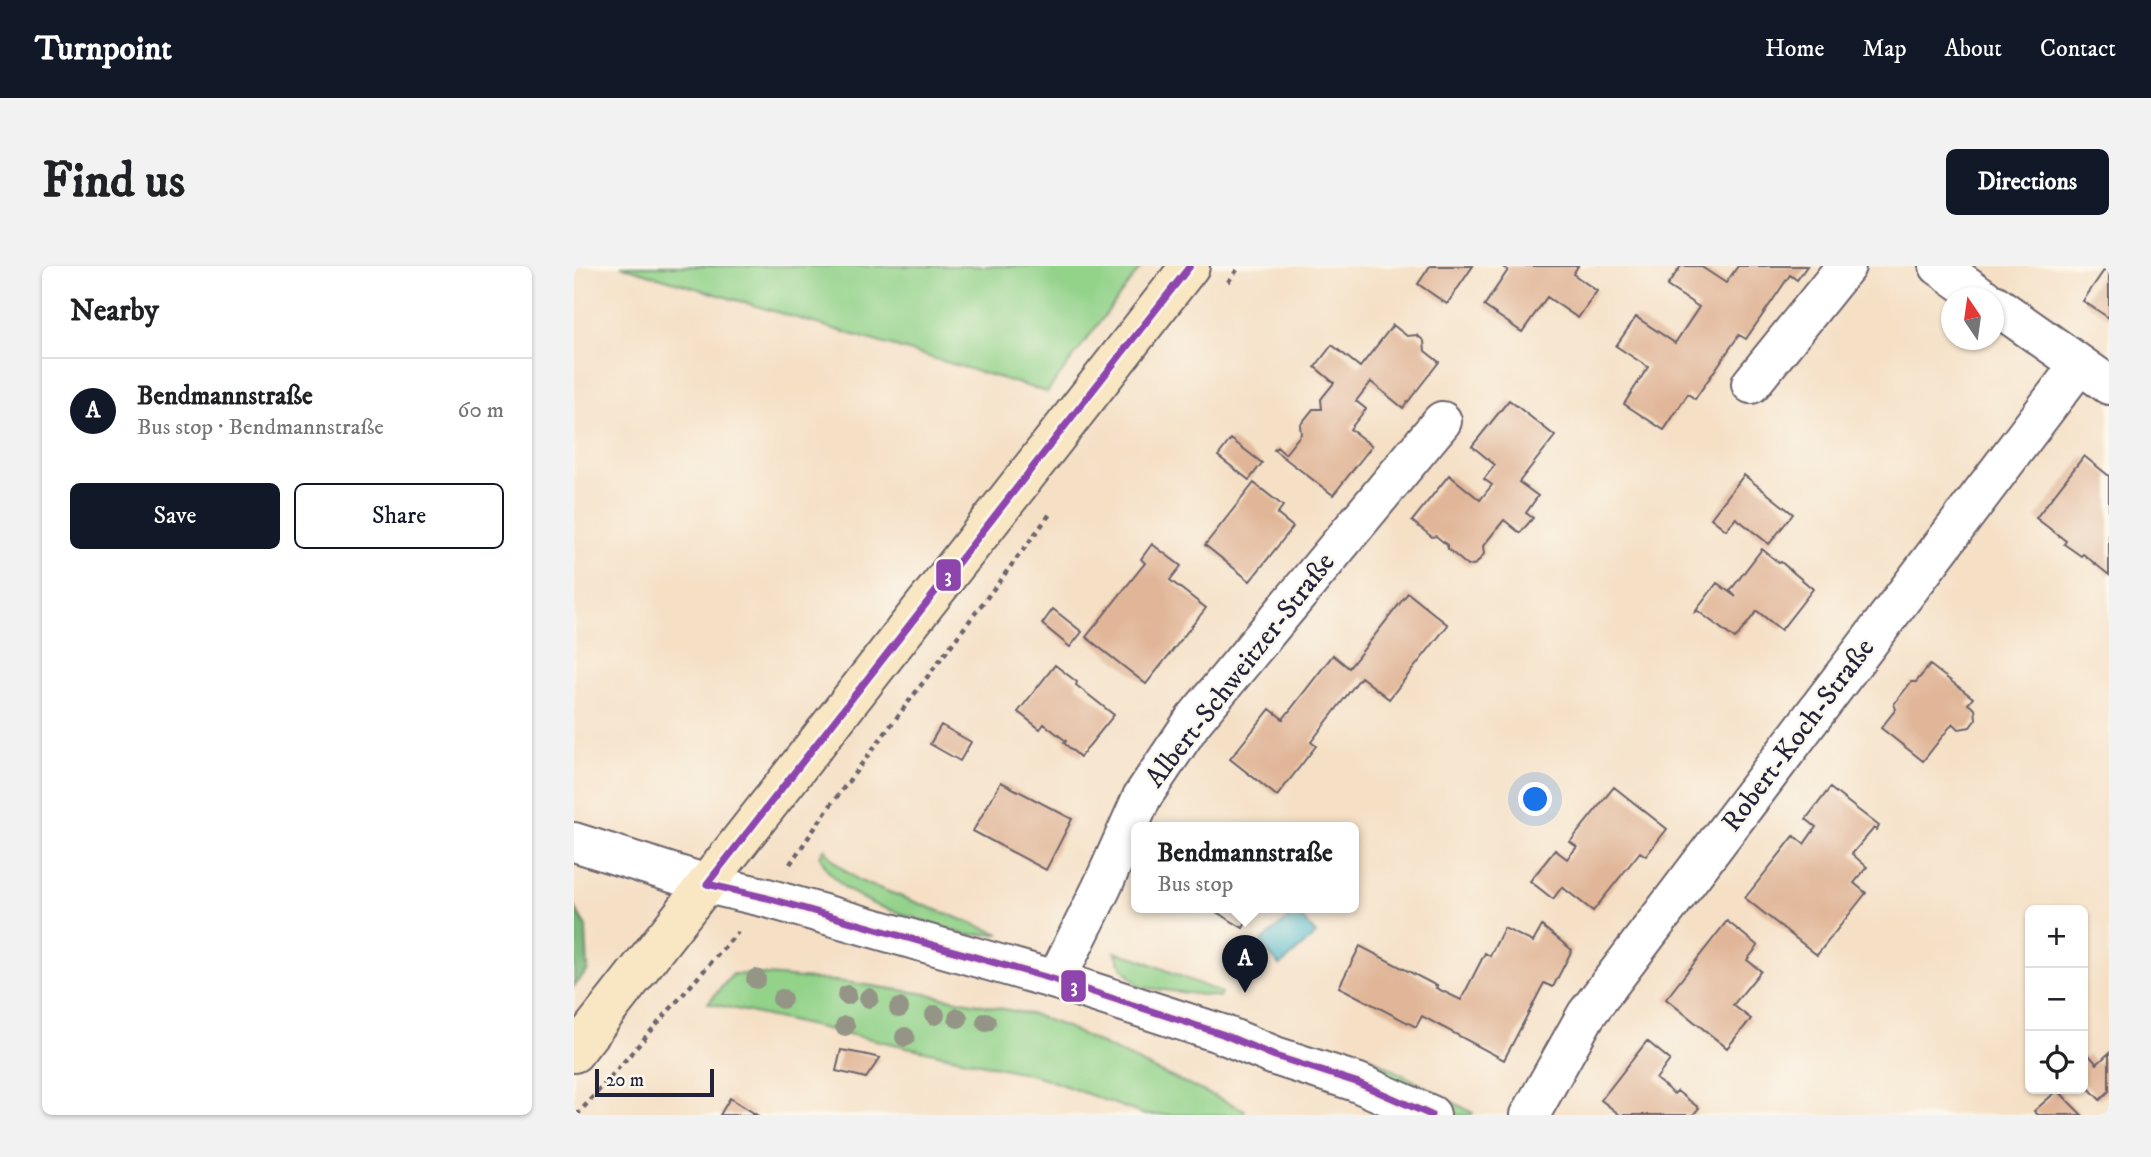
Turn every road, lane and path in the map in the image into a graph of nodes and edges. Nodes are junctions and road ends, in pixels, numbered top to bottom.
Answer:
1 (1190, 266) edge
2 (1240, 266) edge
3 (1846, 266) edge
4 (1939, 266) edge
5 (1224, 287) dead end
6 (1969, 287) edge
7 (2004, 312) edge
8 (2094, 375) edge
9 (1751, 384) dead end
10 (1442, 421) dead end
11 (1054, 510) dead end
12 (574, 842) edge
13 (706, 884) junction
14 (768, 898) junction
15 (1056, 980) junction
16 (574, 1053) edge
17 (577, 1115) edge
18 (1431, 1115) edge
19 (1530, 1115) edge

1 - 13 main road
2 - 5 path
3 - 9 street
4 - 6 street
7 - 8 street
8 - 19 street, Robert-Koch-Straße
10 - 15 street, Albert-Schweitzer-Straße
11 - 14 path
12 - 13 street
13 - 14 street
13 - 16 main road
14 - 15 street
14 - 17 path
15 - 18 street

